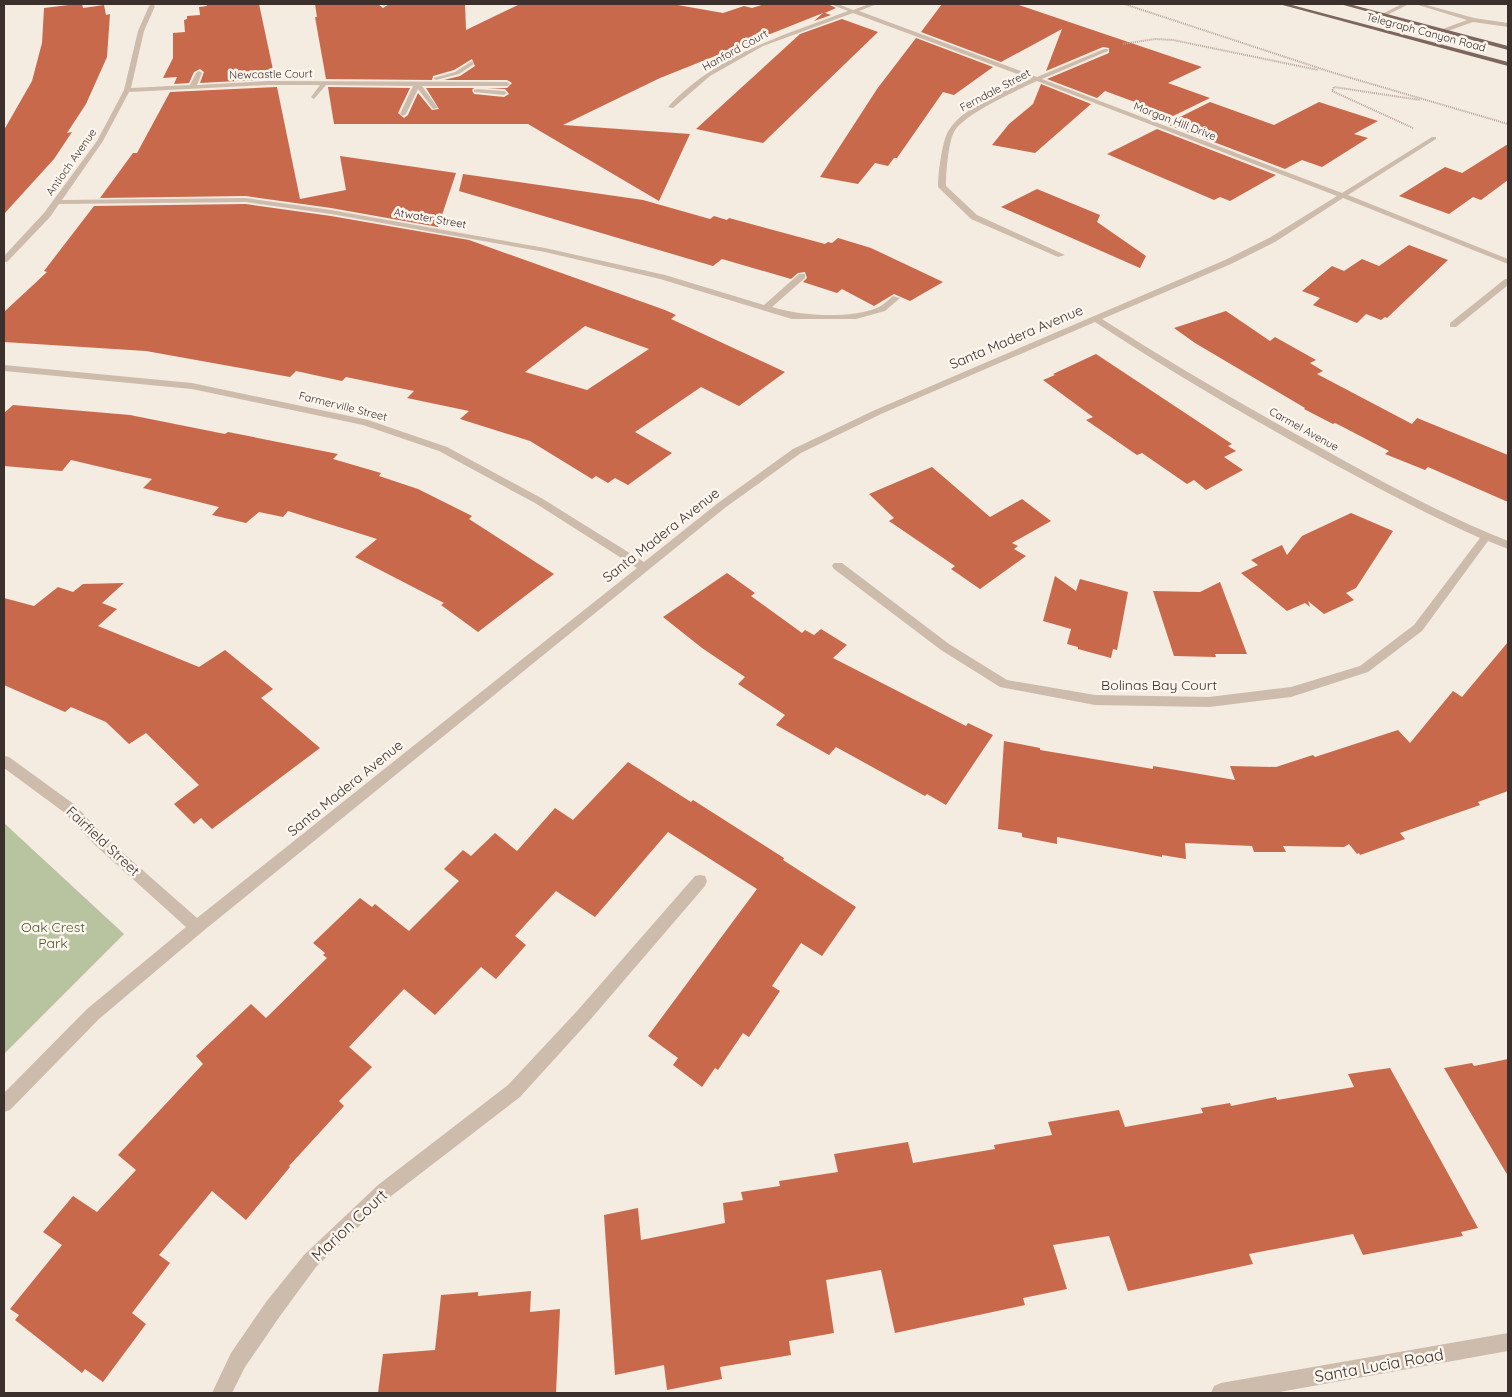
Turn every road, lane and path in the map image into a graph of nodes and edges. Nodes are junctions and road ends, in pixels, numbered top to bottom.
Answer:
1 (833, 4) edge
2 (874, 4) edge
3 (1124, 4) edge
4 (1282, 4) edge
5 (1343, 4) edge
6 (1406, 4) edge
7 (1418, 4) edge
8 (152, 6) dead end
9 (851, 11) junction
10 (1383, 15) junction
11 (1473, 20) junction
12 (1508, 25) edge
13 (1442, 31) junction
14 (1508, 48) edge
15 (1106, 50) joint
16 (472, 63) dead end
17 (1508, 64) edge
18 (198, 72) dead end
19 (1334, 73) junction
20 (1036, 79) junction
21 (417, 83) junction
22 (324, 84) junction
23 (507, 84) dead end
24 (193, 86) junction
25 (126, 90) junction
26 (504, 93) dead end
27 (314, 97) dead end
28 (1431, 101) junction
29 (671, 107) dead end
30 (435, 108) dead end
31 (404, 114) dead end
32 (1508, 124) edge
33 (1434, 138) joint
34 (1344, 196) junction
35 (56, 202) junction
36 (1061, 255) dead end
37 (4, 260) edge
38 (1508, 262) edge
39 (802, 276) dead end
40 (1508, 281) edge
41 (896, 298) dead end
42 (765, 309) junction
43 (1096, 320) junction
44 (1453, 325) dead end
45 (4, 368) edge
46 (1486, 537) junction
47 (1508, 545) edge
48 (838, 566) dead end
49 (644, 567) junction
50 (4, 761) edge
51 (700, 881) dead end
52 (197, 927) junction
53 (4, 1104) edge
54 (1508, 1342) edge
55 (222, 1393) edge
56 (1221, 1393) edge

1 - 9 street, Morgan Hill Drive
2 - 9 street, Hanford Court
3 - 19 path
4 - 17 main road, Telegraph Canyon Road
5 - 10 main road, Telegraph Canyon Road
6 - 10 street
7 - 11 street
8 - 25 street, Antioch Avenue
9 - 20 street, Morgan Hill Drive
9 - 29 street, Hanford Court
10 - 13 main road, Telegraph Canyon Road
11 - 12 street
11 - 13 street
13 - 14 main road, Telegraph Canyon Road
15 - 19 path
15 - 20 street, Ferndale Street
16 - 21 street
18 - 24 street
19 - 28 path
20 - 34 street, Morgan Hill Drive
20 - 36 street, Ferndale Street
21 - 22 street, Newcastle Court
21 - 23 street
21 - 26 street
21 - 30 street
21 - 31 street
22 - 24 street, Newcastle Court
22 - 27 street
24 - 25 street, Newcastle Court
25 - 35 street, Antioch Avenue
28 - 32 path
28 - 33 path
33 - 34 street, Santa Madera Avenue
34 - 38 street, Morgan Hill Drive
34 - 43 street, Santa Madera Avenue
35 - 37 street, Antioch Avenue
35 - 42 street, Atwater Street
39 - 42 street
40 - 44 street
41 - 42 street, Atwater Street
43 - 46 street, Carmel Avenue
43 - 49 street, Santa Madera Avenue
45 - 49 street, Farmerville Street
46 - 47 street, Carmel Avenue
46 - 48 street, Bolinas Bay Court
49 - 52 street, Santa Madera Avenue
50 - 52 street, Fairfield Street
51 - 55 street, Marion Court
52 - 53 street, Santa Madera Avenue
54 - 56 street, Santa Lucia Road

